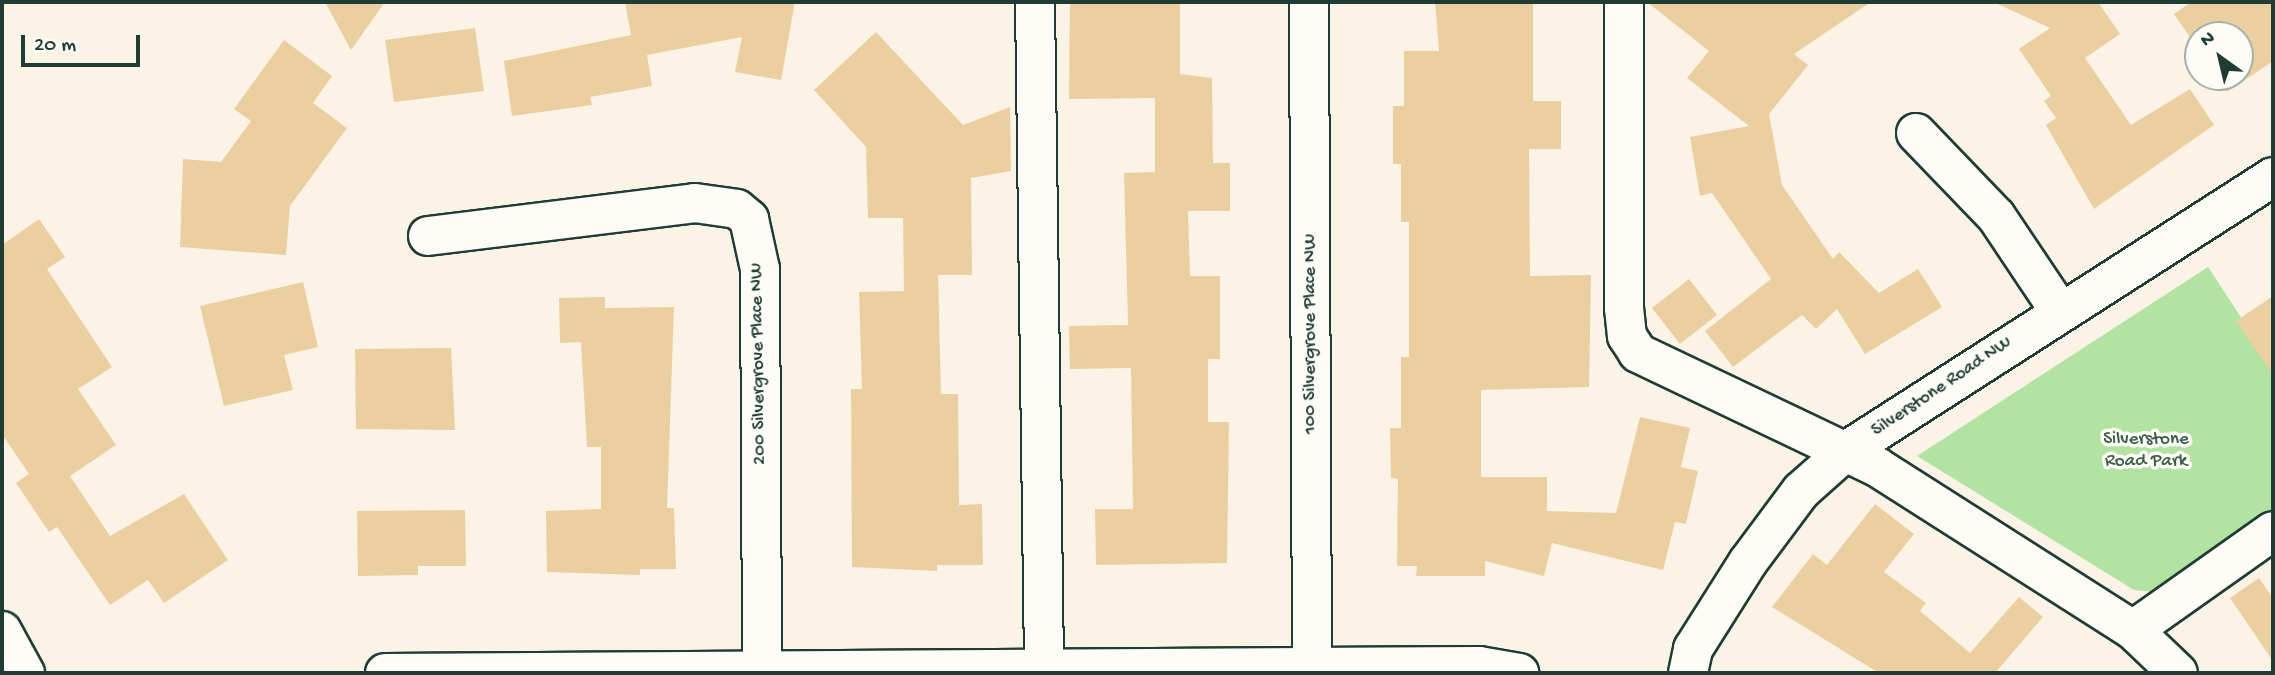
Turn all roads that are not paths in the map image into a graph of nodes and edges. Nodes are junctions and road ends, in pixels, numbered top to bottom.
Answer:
1 (1035, 2) edge
2 (1309, 2) edge
3 (1624, 2) edge
4 (1916, 134) dead end
5 (2273, 177) edge
6 (428, 236) dead end
7 (2059, 310) junction
8 (1846, 451) junction
9 (2273, 531) edge
10 (2133, 630) junction
11 (2, 631) edge
12 (1044, 667) junction
13 (762, 670) junction
14 (1312, 670) edge
15 (25, 673) edge
16 (386, 673) edge
17 (1519, 673) edge
18 (1688, 673) edge
19 (2178, 673) edge

1 - 12 street
2 - 14 street, 100 Silvergrove Place NW
3 - 8 street
4 - 7 street
5 - 7 street, Silverstone Road NW
6 - 13 street, 200 Silvergrove Place NW
7 - 8 street, Silverstone Road NW
8 - 10 street
8 - 18 street, Silverstone Road NW
9 - 10 street
10 - 19 street
11 - 15 street
12 - 13 street
12 - 14 street
13 - 16 street
14 - 17 street

